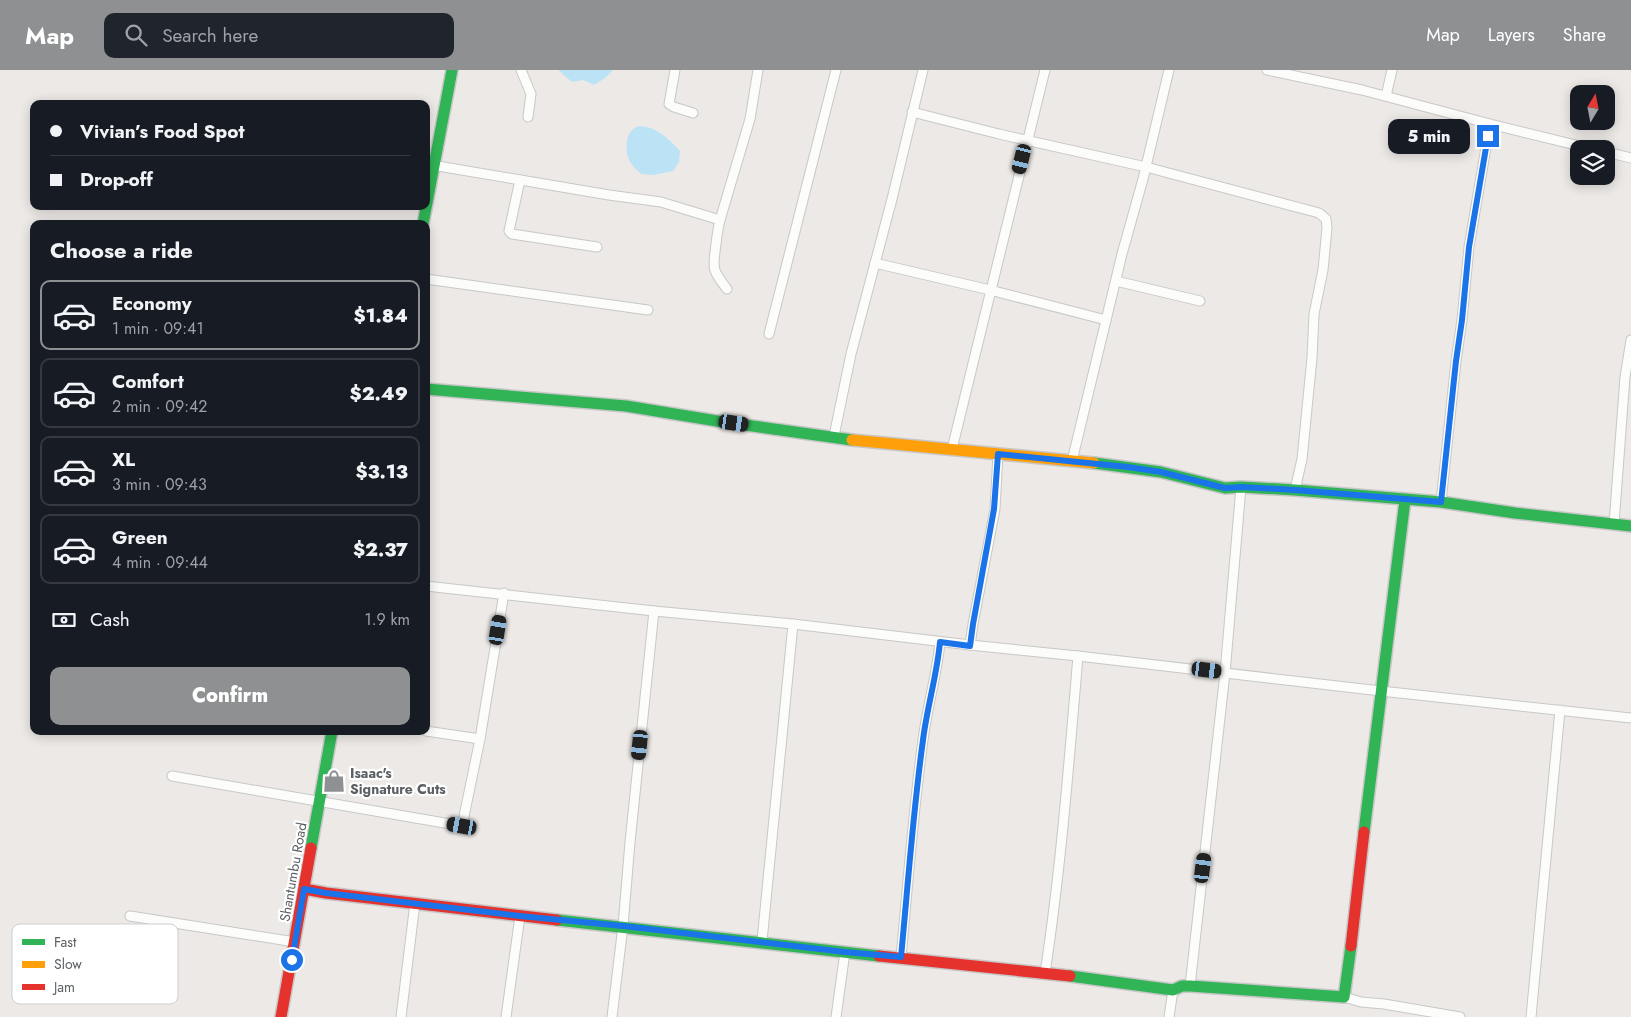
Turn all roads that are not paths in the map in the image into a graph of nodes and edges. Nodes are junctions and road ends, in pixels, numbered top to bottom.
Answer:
1 (452, 70) edge
2 (521, 70) edge
3 (675, 70) edge
4 (758, 70) edge
5 (836, 70) edge
6 (923, 70) edge
7 (1045, 70) edge
8 (1169, 70) edge
9 (1268, 70) edge
10 (1392, 70) edge
11 (1386, 96) junction
12 (912, 112) junction
13 (693, 113) dead end
14 (528, 117) dead end
15 (1490, 124) junction
16 (1027, 141) junction
17 (1570, 144) edge
18 (1615, 154) edge
19 (1631, 158) edge
20 (430, 164) edge
21 (1146, 167) junction
22 (520, 180) junction
23 (720, 220) junction
24 (597, 248) dead end
25 (875, 263) junction
26 (430, 280) edge
27 (1116, 282) junction
28 (727, 289) dead end
29 (990, 290) junction
30 (1200, 301) dead end
31 (648, 310) dead end
32 (1106, 320) junction
33 (769, 334) dead end
34 (1631, 340) edge
35 (430, 389) edge
36 (834, 436) junction
37 (952, 449) junction
38 (998, 454) junction
39 (1072, 461) junction
40 (1242, 487) junction
41 (1295, 490) junction
42 (1405, 500) junction
43 (1441, 502) junction
44 (1614, 524) junction
45 (1631, 526) edge
46 (430, 586) edge
47 (504, 593) junction
48 (654, 611) junction
49 (793, 624) junction
50 (940, 642) junction
51 (970, 646) junction
52 (1078, 656) junction
53 (1226, 673) junction
54 (1381, 691) junction
55 (1560, 710) junction
56 (1631, 718) edge
57 (430, 731) edge
58 (331, 735) edge
59 (480, 739) junction
60 (172, 776) dead end
61 (320, 802) junction
62 (304, 889) junction
63 (415, 903) junction
64 (130, 916) dead end
65 (520, 916) junction
66 (623, 926) junction
67 (762, 941) junction
68 (295, 942) junction
69 (845, 952) junction
70 (901, 957) junction
71 (1045, 973) junction
72 (1190, 986) junction
73 (1173, 990) junction
74 (1344, 997) junction
75 (281, 1017) edge
76 (401, 1017) edge
77 (506, 1017) edge
78 (612, 1017) edge
79 (836, 1017) edge
80 (1170, 1017) edge
81 (1460, 1017) edge
82 (1531, 1017) edge

1 - 20 street
2 - 14 street
3 - 13 street
4 - 23 street
5 - 33 street
6 - 12 street
7 - 16 street
8 - 21 street
9 - 11 street
10 - 11 street
11 - 15 street
12 - 16 street
12 - 25 street
15 - 17 street
15 - 43 street
16 - 21 street
16 - 29 street
18 - 19 street
20 - 22 street
21 - 27 street
21 - 41 street
22 - 23 street
22 - 24 street
23 - 28 street
25 - 29 street
25 - 36 street
26 - 31 street
27 - 30 street
27 - 32 street
29 - 32 street
29 - 37 street
32 - 39 street
34 - 44 street
35 - 36 street
36 - 37 street
37 - 38 street
38 - 39 street
38 - 51 street
39 - 40 street
40 - 41 street
40 - 53 street
41 - 42 street
42 - 43 street
42 - 54 street
43 - 44 street
44 - 45 street
46 - 47 street
47 - 48 street
47 - 59 street
48 - 49 street
48 - 66 street
49 - 50 street
49 - 67 street
50 - 51 street
50 - 70 street
51 - 52 street
52 - 53 street
52 - 71 street
53 - 54 street
53 - 72 street
54 - 55 street
54 - 74 street
55 - 56 street
55 - 82 street
57 - 59 street
58 - 61 street, Shantumbu Road
59 - 61 street
60 - 61 street
61 - 62 street, Shantumbu Road
62 - 63 street
62 - 68 street, Shantumbu Road
63 - 65 street
63 - 76 street
64 - 68 street
65 - 66 street
65 - 77 street
66 - 67 street
66 - 78 street
67 - 69 street
68 - 75 street, Shantumbu Road
69 - 70 street
69 - 79 street
70 - 71 street
71 - 73 street
72 - 73 street
72 - 74 street
73 - 80 street
74 - 81 street

